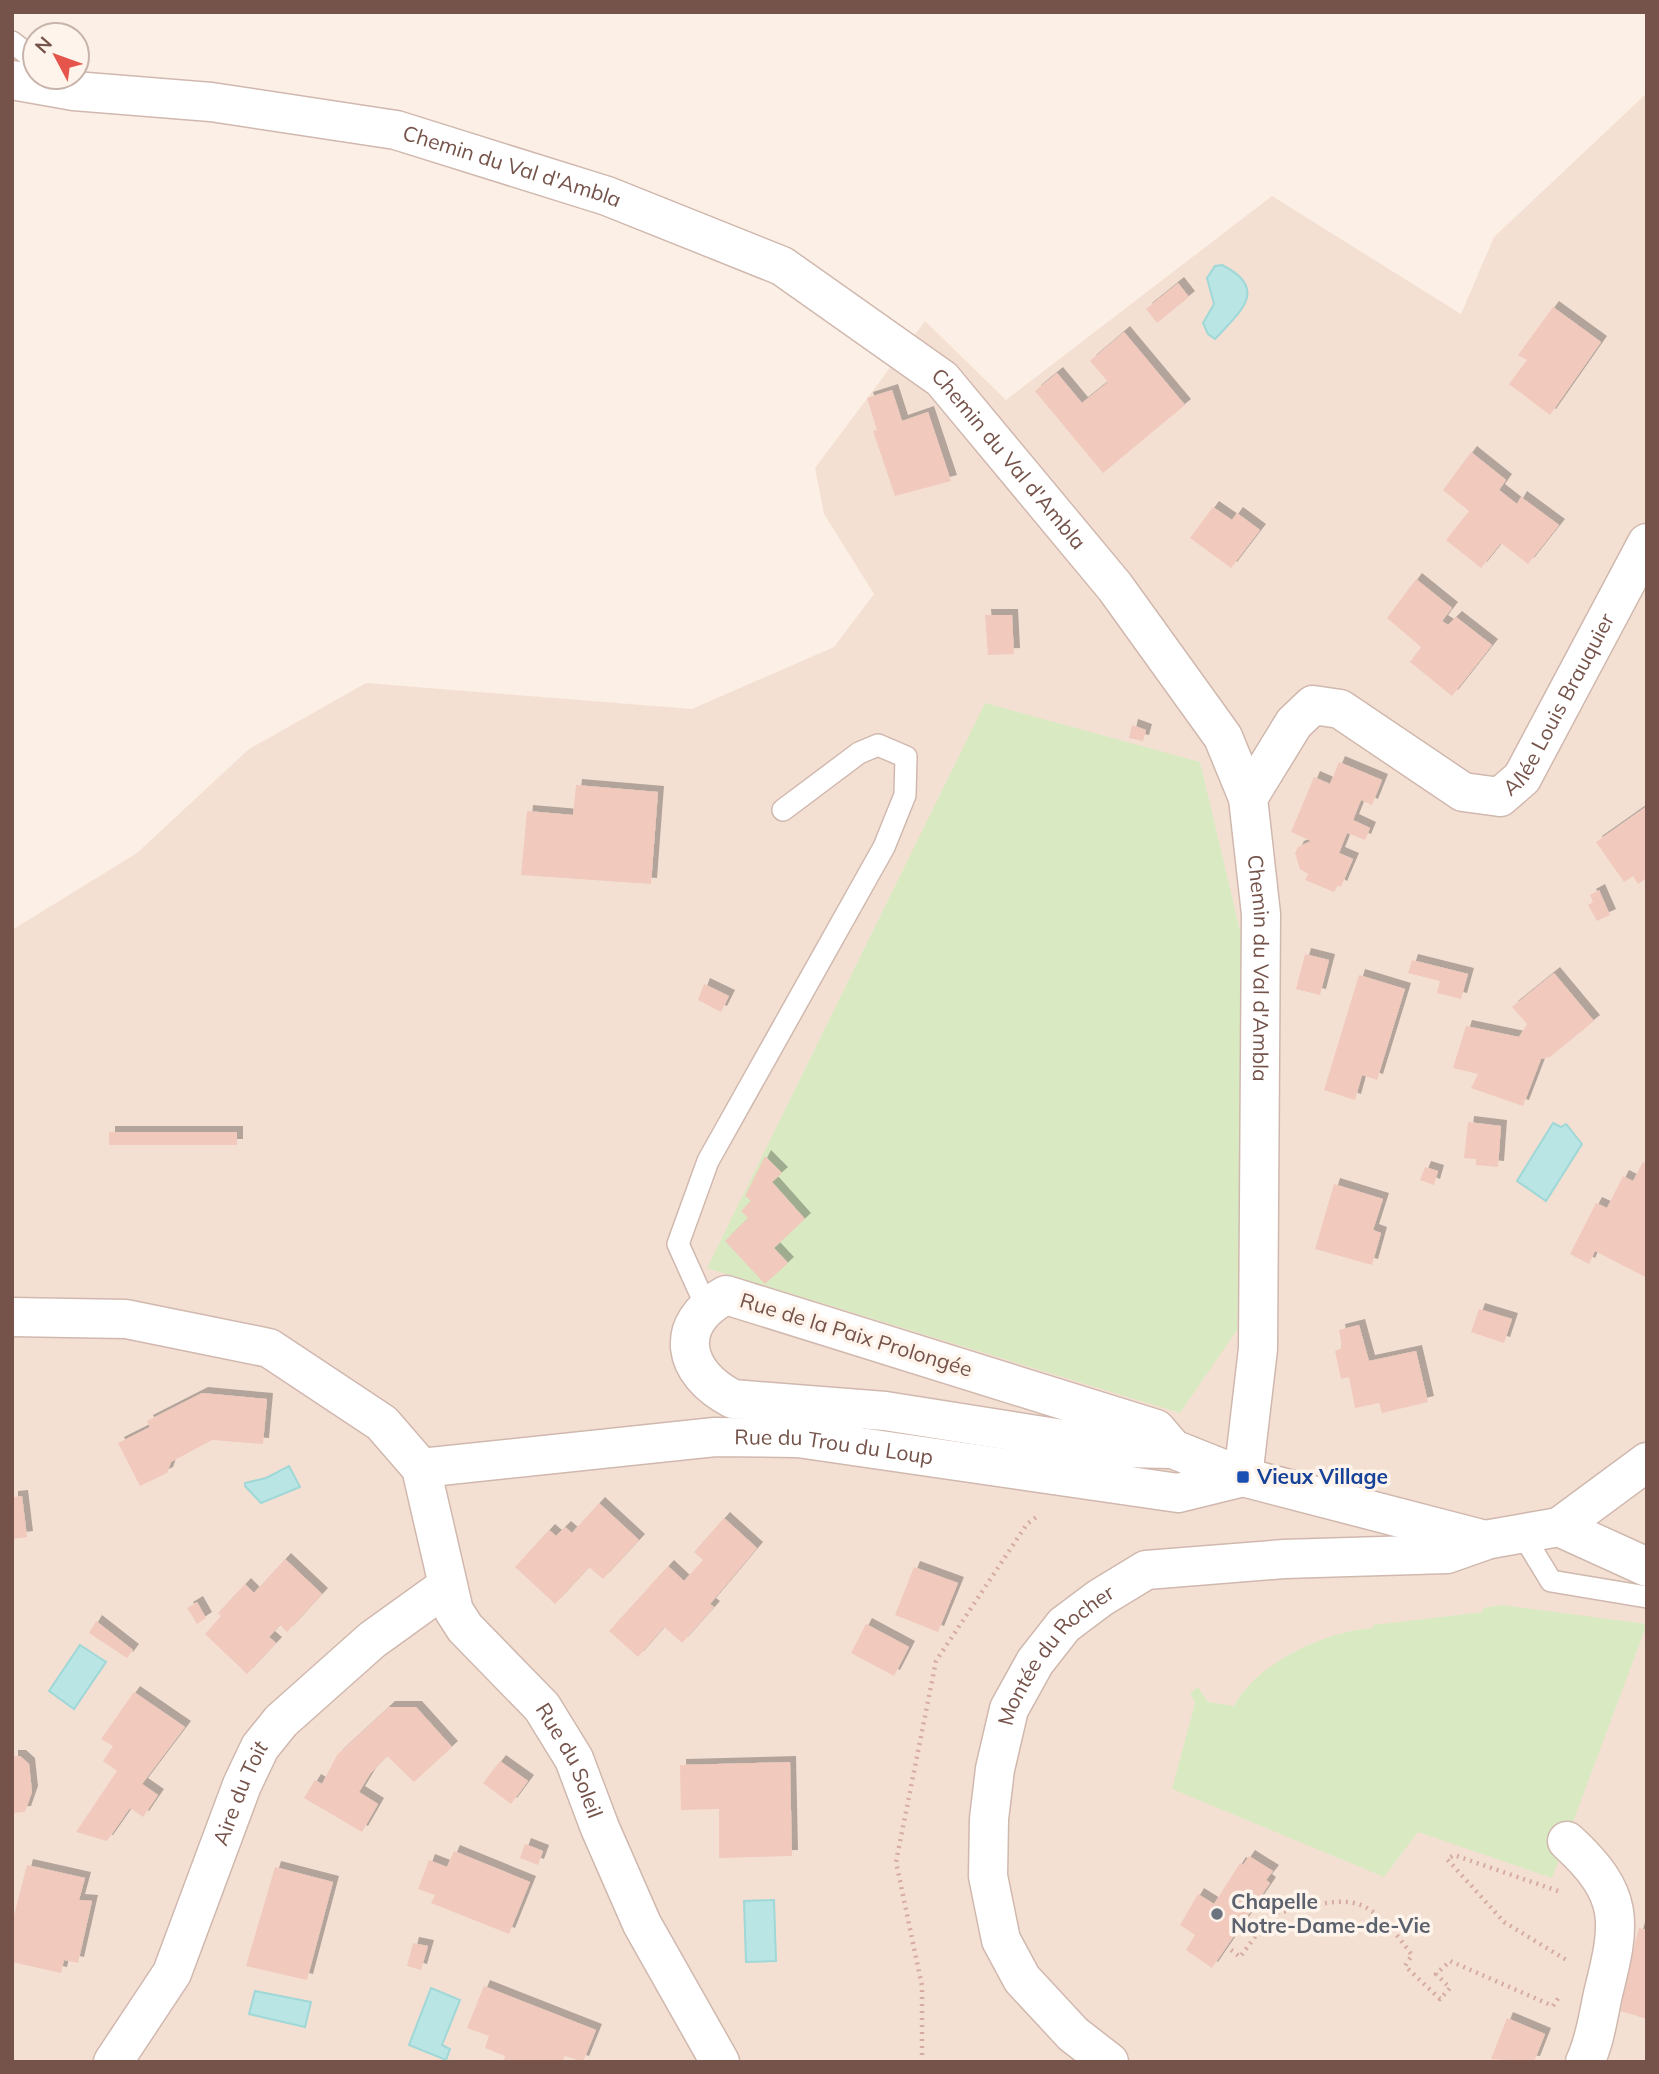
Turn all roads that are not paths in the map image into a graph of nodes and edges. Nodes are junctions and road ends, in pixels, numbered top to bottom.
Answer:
1 (91, 87) edge
2 (1647, 543) edge
3 (1248, 798) junction
4 (783, 810) dead end
5 (706, 1306) junction
6 (12, 1317) edge
7 (1173, 1449) junction
8 (1647, 1462) edge
9 (421, 1468) junction
10 (1243, 1477) junction
11 (1559, 1527) junction
12 (1523, 1535) junction
13 (1485, 1540) junction
14 (1647, 1567) edge
15 (447, 1586) junction
16 (1647, 1597) edge
17 (1567, 1841) dead end
18 (113, 2062) edge
19 (720, 2062) edge
20 (1109, 2062) edge
21 (1585, 2062) edge

1 - 3 street, Chemin du Val d'Ambla
2 - 3 street, Allée Louis Brauquier
3 - 10 street, Chemin du Val d'Ambla
4 - 5 lane
5 - 7 street, Rue de la Paix Prolongée
5 - 7 street, Rue de la Paix Prolongée
6 - 9 street
7 - 10 street, Rue de la Paix Prolongée
8 - 11 street
9 - 10 street, Rue du Trou du Loup
9 - 15 street, Rue du Soleil
10 - 13 street, Rue de la Paix Prolongée
11 - 12 street
11 - 14 street
12 - 13 street
12 - 16 lane
13 - 20 street, Montée du Rocher
15 - 18 street, Aire du Toit
15 - 19 street, Rue du Soleil
17 - 21 street

